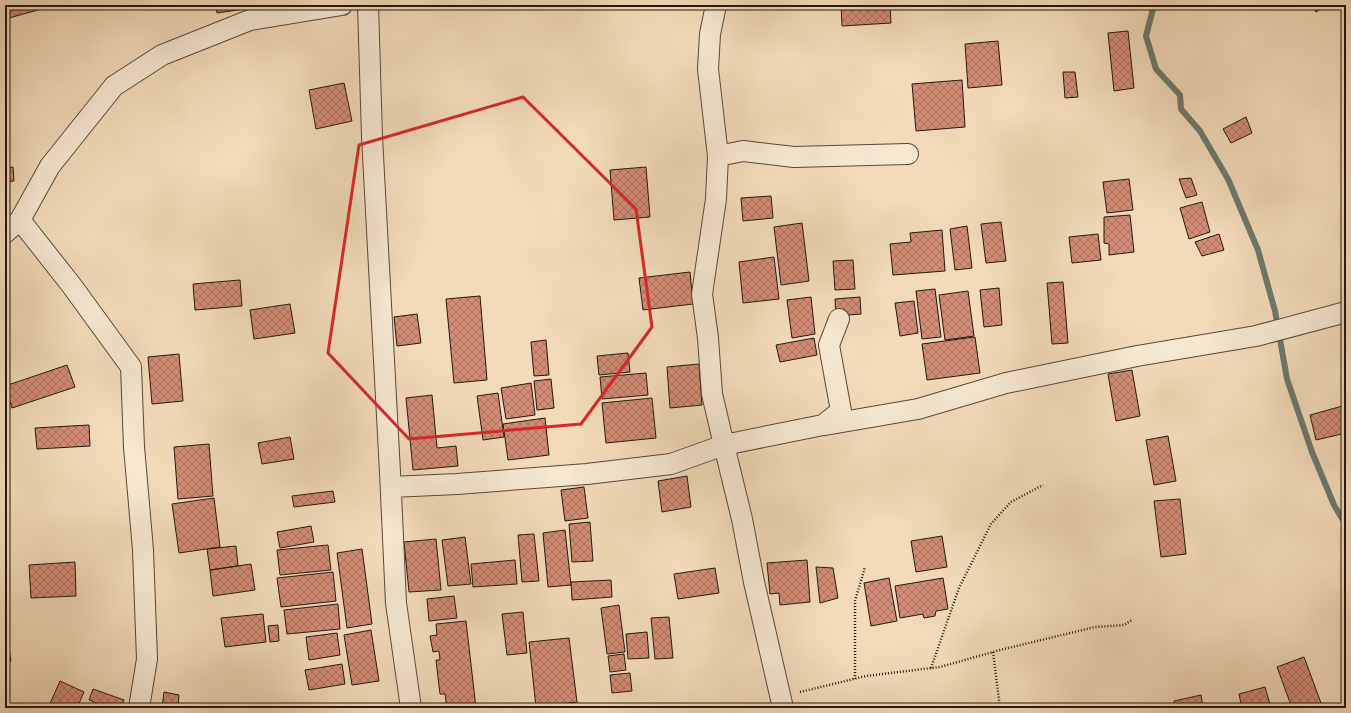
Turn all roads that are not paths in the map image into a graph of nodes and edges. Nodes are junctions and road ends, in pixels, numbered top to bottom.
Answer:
1 (342, 5) edge
2 (368, 5) edge
3 (716, 5) edge
4 (908, 154) dead end
5 (718, 156) junction
6 (20, 220) junction
7 (5, 233) edge
8 (1346, 312) edge
9 (839, 319) dead end
10 (823, 425) junction
11 (724, 445) junction
12 (391, 487) junction
13 (779, 705) edge
14 (139, 708) edge
15 (411, 708) edge

1 - 6 street
2 - 12 street
3 - 5 street
4 - 5 street
5 - 11 street
6 - 7 street
6 - 14 street
8 - 10 street
9 - 10 street
10 - 11 street
11 - 12 street
11 - 13 street
12 - 15 street

